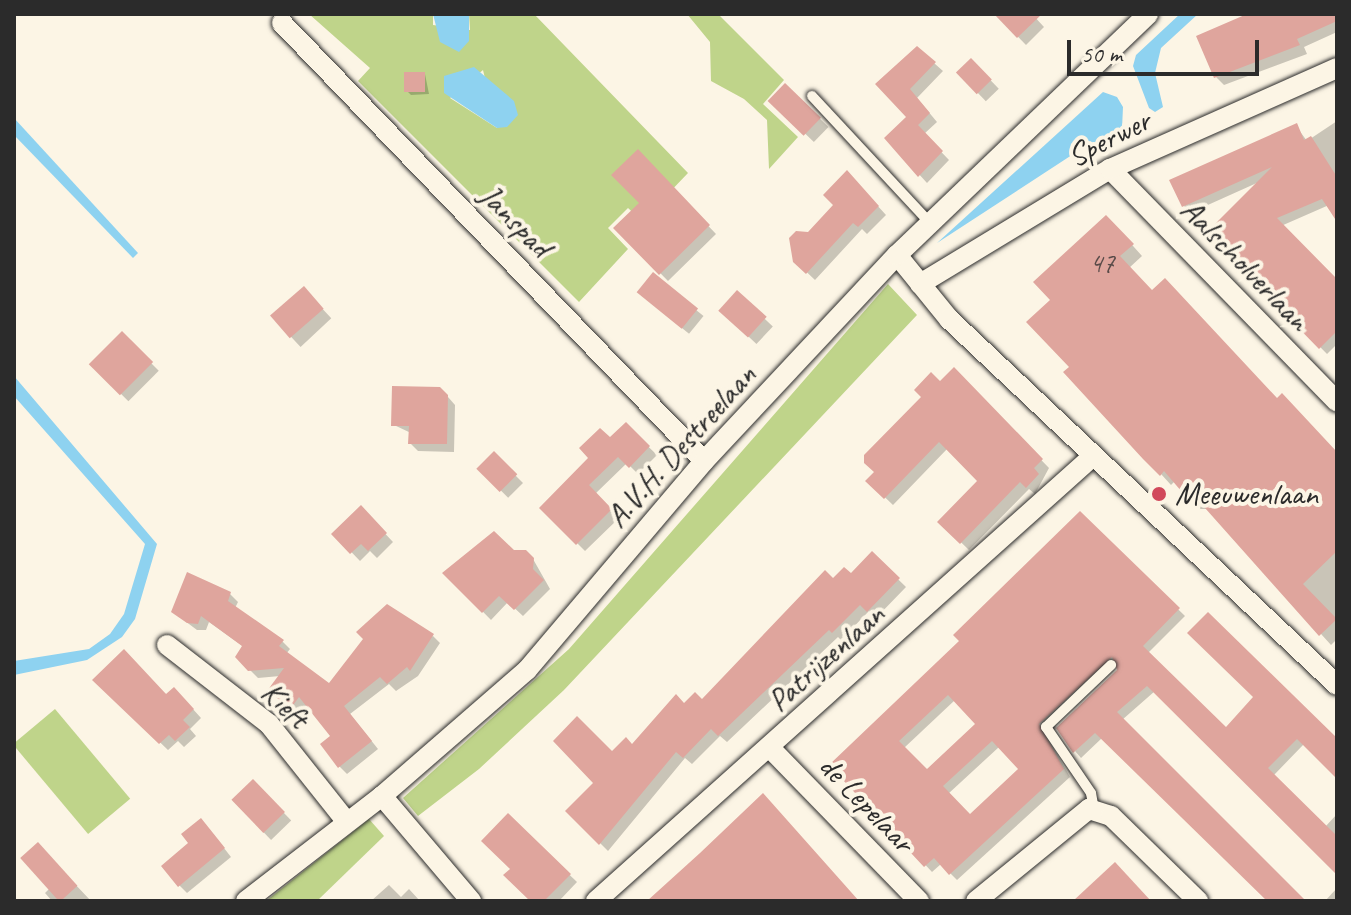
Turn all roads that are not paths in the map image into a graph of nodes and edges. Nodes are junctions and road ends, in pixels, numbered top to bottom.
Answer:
1 (1148, 14) edge
2 (282, 23) dead end
3 (1337, 68) edge
4 (812, 96) dead end
5 (1110, 169) junction
6 (930, 223) junction
7 (897, 255) junction
8 (920, 284) junction
9 (1337, 402) edge
10 (1093, 456) junction
11 (704, 461) junction
12 (167, 645) dead end
13 (1111, 665) dead end
14 (1337, 685) edge
15 (770, 748) junction
16 (382, 796) junction
17 (1094, 810) junction
18 (347, 822) junction
19 (246, 901) edge
20 (471, 901) edge
21 (596, 901) edge
22 (919, 901) edge
23 (976, 901) edge
24 (1198, 901) edge

1 - 6 street, A.V.H. Destreelaan
2 - 11 street, Janspad
3 - 5 street, Sperwer
4 - 6 lane
5 - 8 street, Sperwer
5 - 9 street, Aalscholverlaan
6 - 7 street, A.V.H. Destreelaan
7 - 8 street
7 - 11 street, A.V.H. Destreelaan
8 - 10 street
10 - 14 street
10 - 15 street, Patrijzenlaan
11 - 16 street, A.V.H. Destreelaan
12 - 18 street, Kieft
13 - 17 lane
15 - 21 street, Patrijzenlaan
15 - 22 street, de Lepelaar
16 - 18 street, A.V.H. Destreelaan
16 - 20 street
17 - 23 street
17 - 24 street
18 - 19 street, A.V.H. Destreelaan

